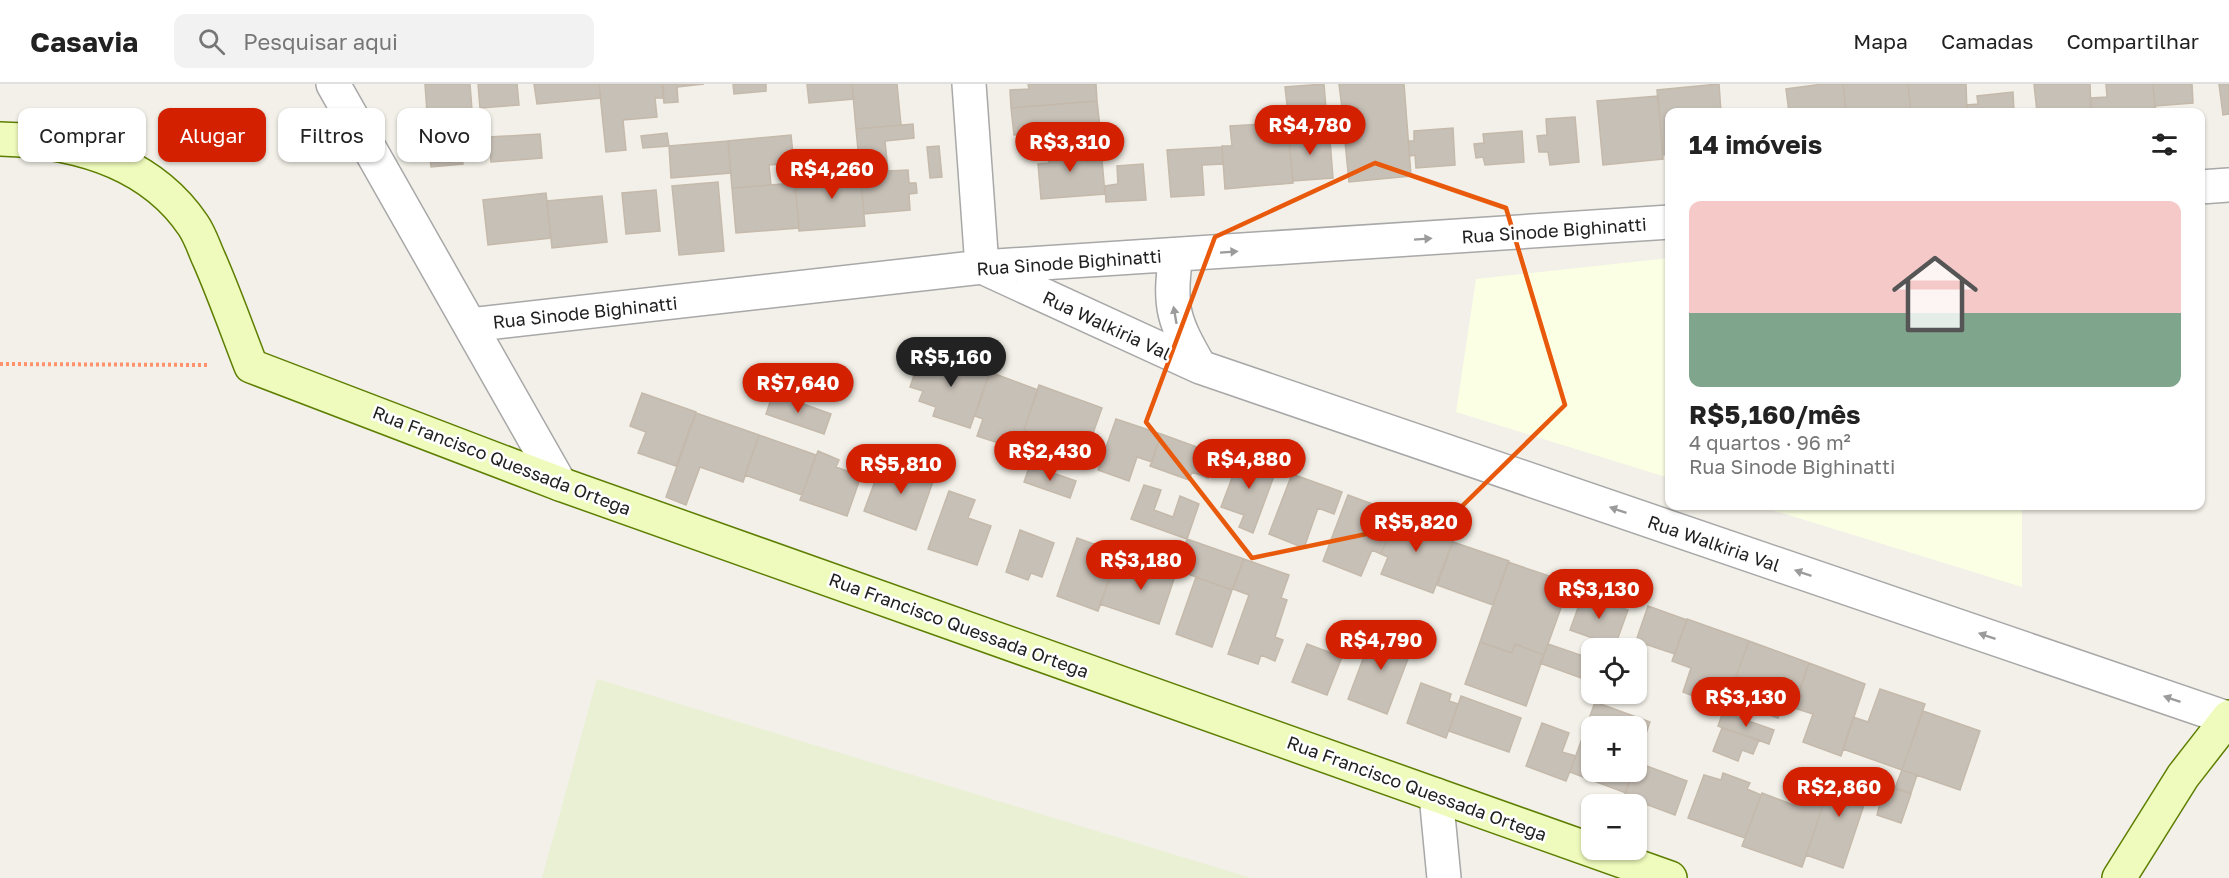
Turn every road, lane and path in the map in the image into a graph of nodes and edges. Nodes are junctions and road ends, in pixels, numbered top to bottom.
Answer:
1 (333, 84) edge
2 (969, 84) edge
3 (0, 139) edge
4 (2229, 185) edge
5 (2205, 187) edge
6 (1665, 222) edge
7 (1176, 255) junction
8 (982, 267) junction
9 (470, 325) junction
10 (0, 364) edge
11 (251, 366) junction
12 (1200, 367) junction
13 (560, 484) junction
14 (2228, 717) edge
15 (1436, 795) junction
16 (1444, 878) edge
17 (1670, 878) edge
18 (2119, 878) edge

1 - 9 street
2 - 8 street
3 - 11 street
4 - 5 street
7 -> 6 street, Rua Sinode Bighinatti
7 - 8 street, Rua Sinode Bighinatti
12 -> 7 street, Rua Walkiria Val
8 - 9 street, Rua Sinode Bighinatti
8 - 12 street, Rua Walkiria Val
9 - 13 street
10 - 11 path
11 - 13 street, Rua Francisco Quessada Ortega
14 -> 12 street, Rua Walkiria Val
13 - 15 street, Rua Francisco Quessada Ortega
14 - 18 street
15 - 16 street
15 - 17 street, Rua Francisco Quessada Ortega

